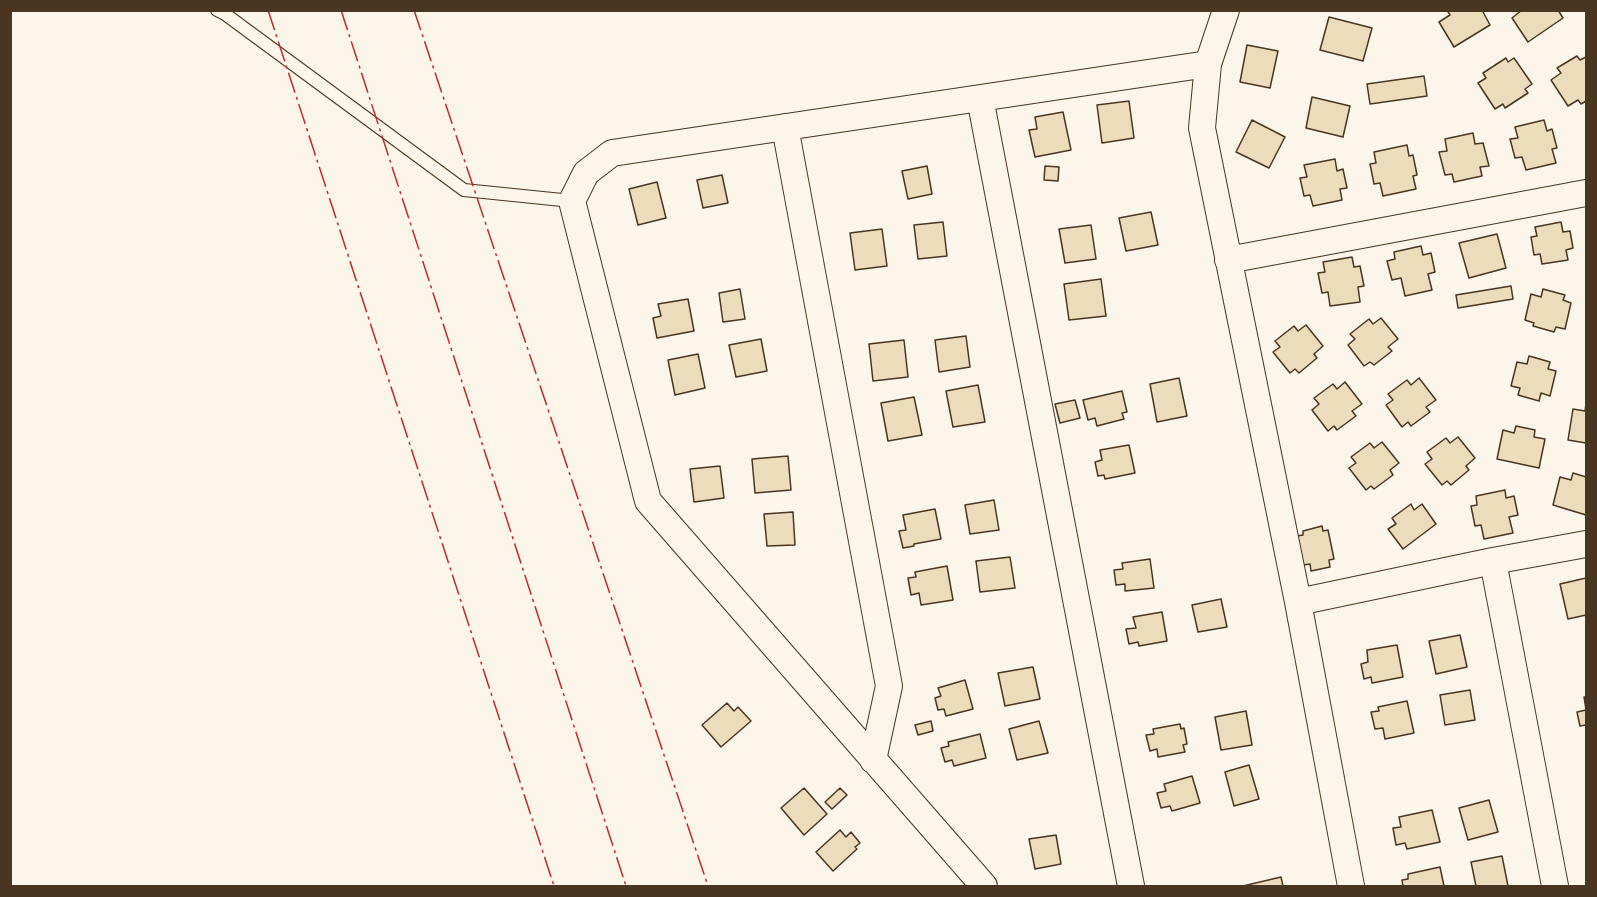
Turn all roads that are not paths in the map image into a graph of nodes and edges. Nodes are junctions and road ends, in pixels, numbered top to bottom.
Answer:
1 (217, 10) edge
2 (1226, 10) edge
3 (1208, 64) junction
4 (980, 98) junction
5 (785, 127) junction
6 (1587, 193) edge
7 (572, 201) junction
8 (1228, 260) junction
9 (1587, 544) edge
10 (1492, 561) junction
11 (1298, 602) junction
12 (873, 760) junction
13 (984, 886) edge
14 (1131, 886) edge
15 (1351, 886) edge
16 (1555, 886) edge

1 - 7 lane
2 - 3 street
3 - 4 street
3 - 8 street
4 - 5 street
4 - 14 street
5 - 7 street
5 - 12 street
6 - 8 street
7 - 12 street
8 - 11 street
9 - 10 street
10 - 11 street
10 - 16 street
11 - 15 street
12 - 13 street

